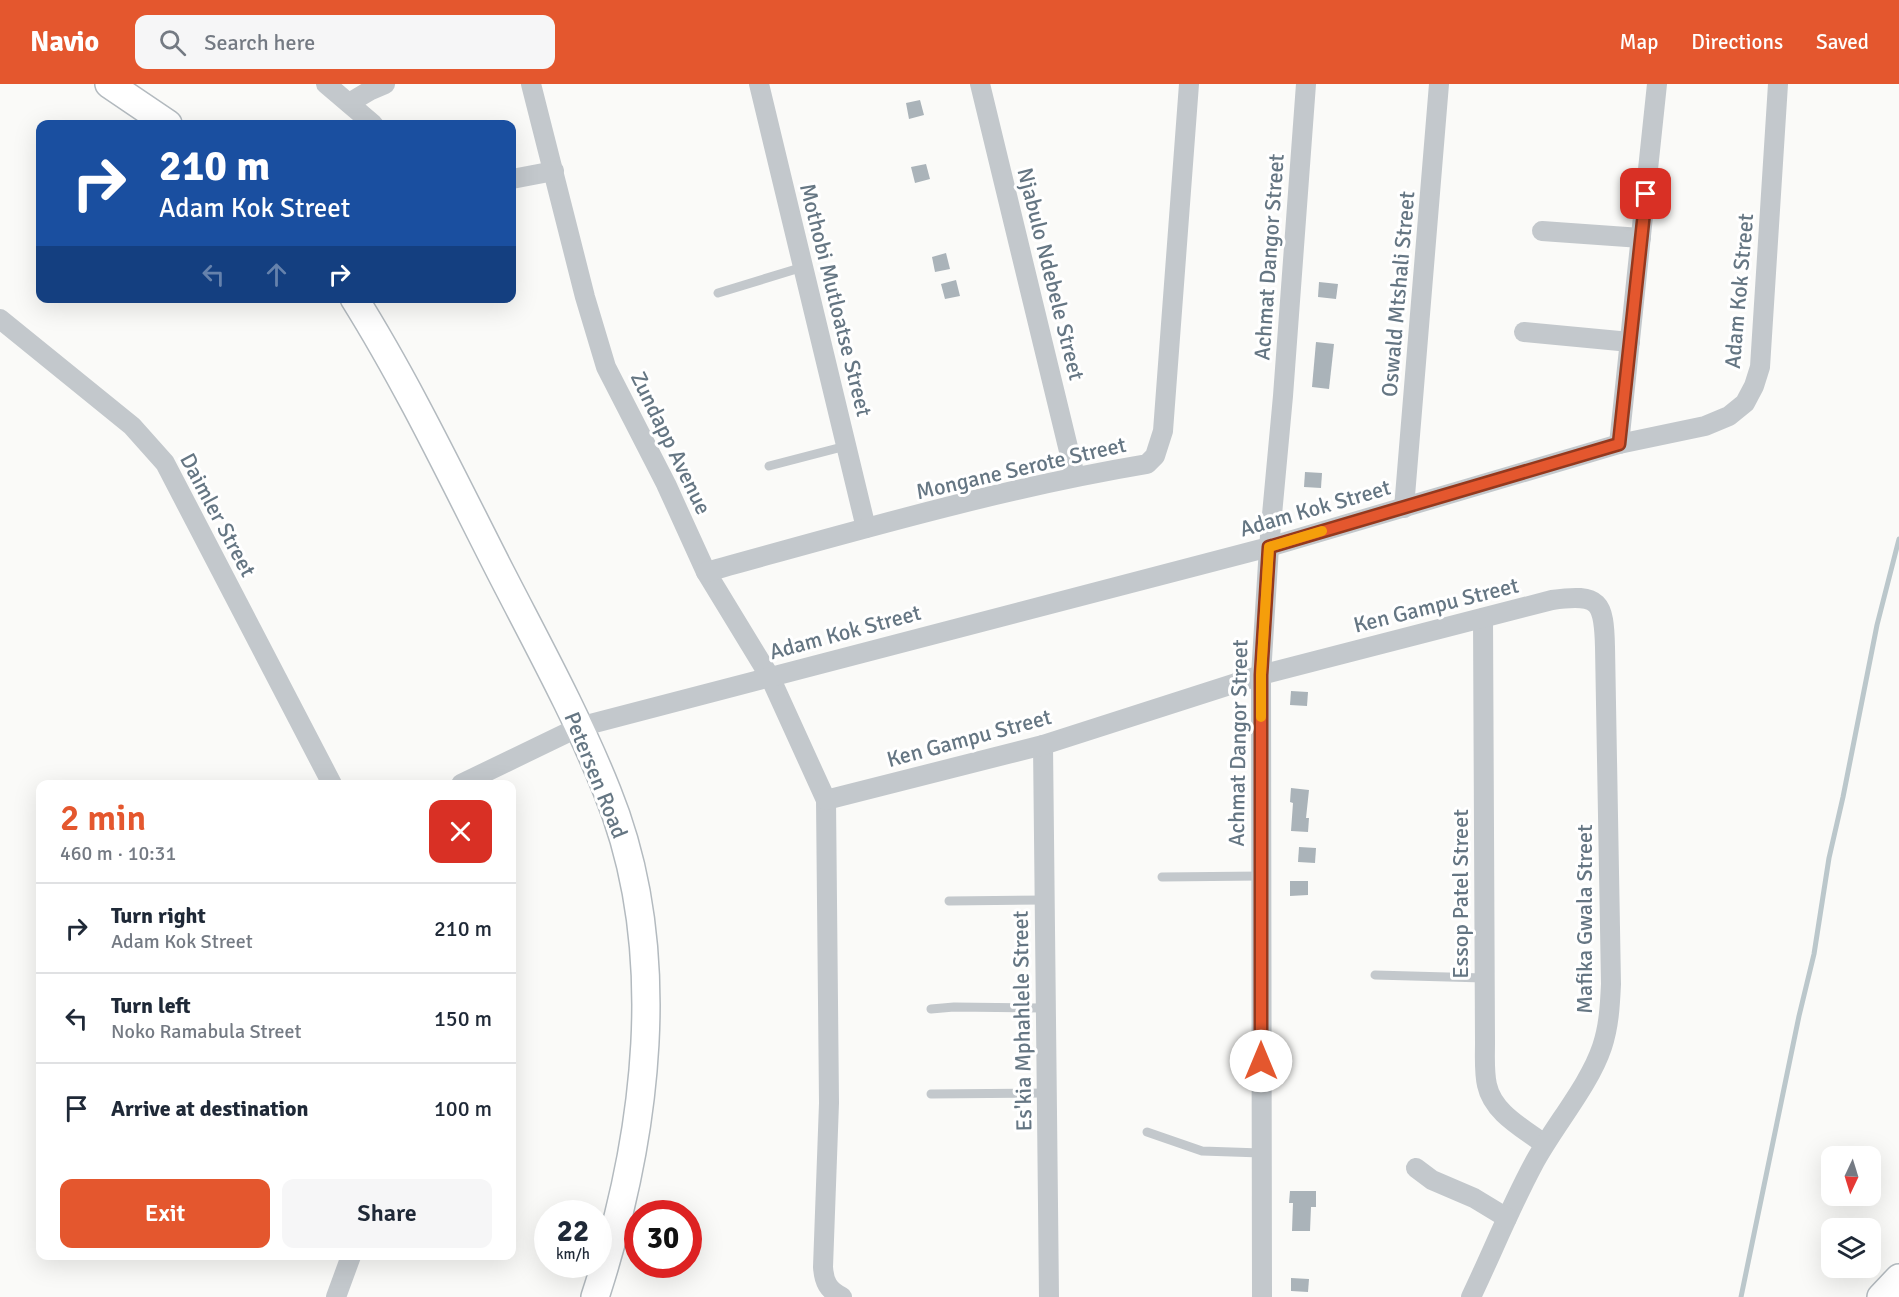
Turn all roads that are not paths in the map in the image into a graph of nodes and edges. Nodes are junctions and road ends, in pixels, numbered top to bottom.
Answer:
1 (109, 84) edge
2 (326, 84) edge
3 (385, 84) edge
4 (531, 84) edge
5 (759, 84) edge
6 (980, 84) edge
7 (1189, 84) edge
8 (1306, 84) edge
9 (1439, 84) edge
10 (1657, 84) edge
11 (1778, 84) edge
12 (348, 104) junction
13 (162, 120) edge
14 (368, 120) edge
15 (554, 171) junction
16 (516, 177) edge
17 (1542, 231) dead end
18 (1641, 238) junction
19 (803, 267) junction
20 (718, 293) dead end
21 (357, 303) edge
22 (0, 318) edge
23 (1524, 332) dead end
24 (1630, 342) junction
25 (1619, 444) junction
26 (846, 446) junction
27 (769, 466) dead end
28 (1075, 476) junction
29 (1404, 508) junction
30 (866, 528) junction
31 (1269, 547) junction
32 (706, 572) junction
33 (1603, 615) joint
34 (1483, 618) junction
35 (1261, 675) junction
36 (770, 677) junction
37 (579, 726) junction
38 (1043, 745) junction
39 (330, 780) edge
40 (469, 780) edge
41 (826, 800) junction
42 (1261, 876) junction
43 (1162, 877) dead end
44 (1045, 900) junction
45 (949, 901) dead end
46 (1375, 975) dead end
47 (1484, 978) junction
48 (1046, 1008) junction
49 (931, 1009) dead end
50 (1047, 1093) junction
51 (931, 1094) dead end
52 (1147, 1132) dead end
53 (1544, 1144) junction
54 (1262, 1153) junction
55 (1416, 1168) dead end
56 (1507, 1218) junction
57 (350, 1260) edge
58 (1899, 1278) edge
59 (336, 1297) edge
60 (595, 1297) edge
61 (842, 1297) edge
62 (1049, 1297) edge
63 (1262, 1297) edge
64 (1471, 1297) edge
65 (1881, 1297) edge

1 - 13 street
2 - 12 street
3 - 12 street
4 - 15 street, Zundapp Avenue
5 - 19 street, Mothobi Mutloatse Street
6 - 28 street, Njabulo Ndebele Street
7 - 28 street, Mongane Serote Street
8 - 31 street, Achmat Dangor Street
9 - 29 street, Oswald Mtshali Street
10 - 18 street
11 - 25 street, Adam Kok Street
12 - 14 street
15 - 16 street
15 - 32 street, Zundapp Avenue
17 - 18 street
18 - 24 street
19 - 20 lane
19 - 26 street, Mothobi Mutloatse Street
21 - 37 street, Petersen Road
22 - 39 street, Daimler Street
23 - 24 street
24 - 25 street
25 - 29 street, Adam Kok Street
26 - 27 lane
26 - 30 street, Mothobi Mutloatse Street
28 - 30 street, Mongane Serote Street
29 - 31 street, Adam Kok Street
30 - 32 street, Mongane Serote Street
31 - 35 street, Achmat Dangor Street
31 - 36 street, Adam Kok Street
32 - 36 street, Zundapp Avenue
33 - 34 street, Ken Gampu Street
33 - 53 street, Mafika Gwala Street
34 - 35 street, Ken Gampu Street
34 - 47 street, Essop Patel Street
35 - 38 street, Ken Gampu Street
35 - 42 street, Achmat Dangor Street
36 - 37 street, Adam Kok Street
36 - 41 street, Zundapp Avenue
37 - 40 street, Adam Kok Street
37 - 60 street, Petersen Road
38 - 41 street, Ken Gampu Street
38 - 44 street, Es'kia Mphahlele Street
41 - 61 street
42 - 43 lane
42 - 54 street, Achmat Dangor Street
44 - 45 lane
44 - 48 street, Es'kia Mphahlele Street
46 - 47 lane
47 - 53 street, Essop Patel Street
48 - 49 lane
48 - 50 street, Es'kia Mphahlele Street
50 - 51 lane
50 - 62 street, Es'kia Mphahlele Street
52 - 54 lane
53 - 56 street, Mafika Gwala Street
54 - 63 street, Achmat Dangor Street
55 - 56 street
56 - 64 street, Mafika Gwala Street
57 - 59 street
58 - 65 street

